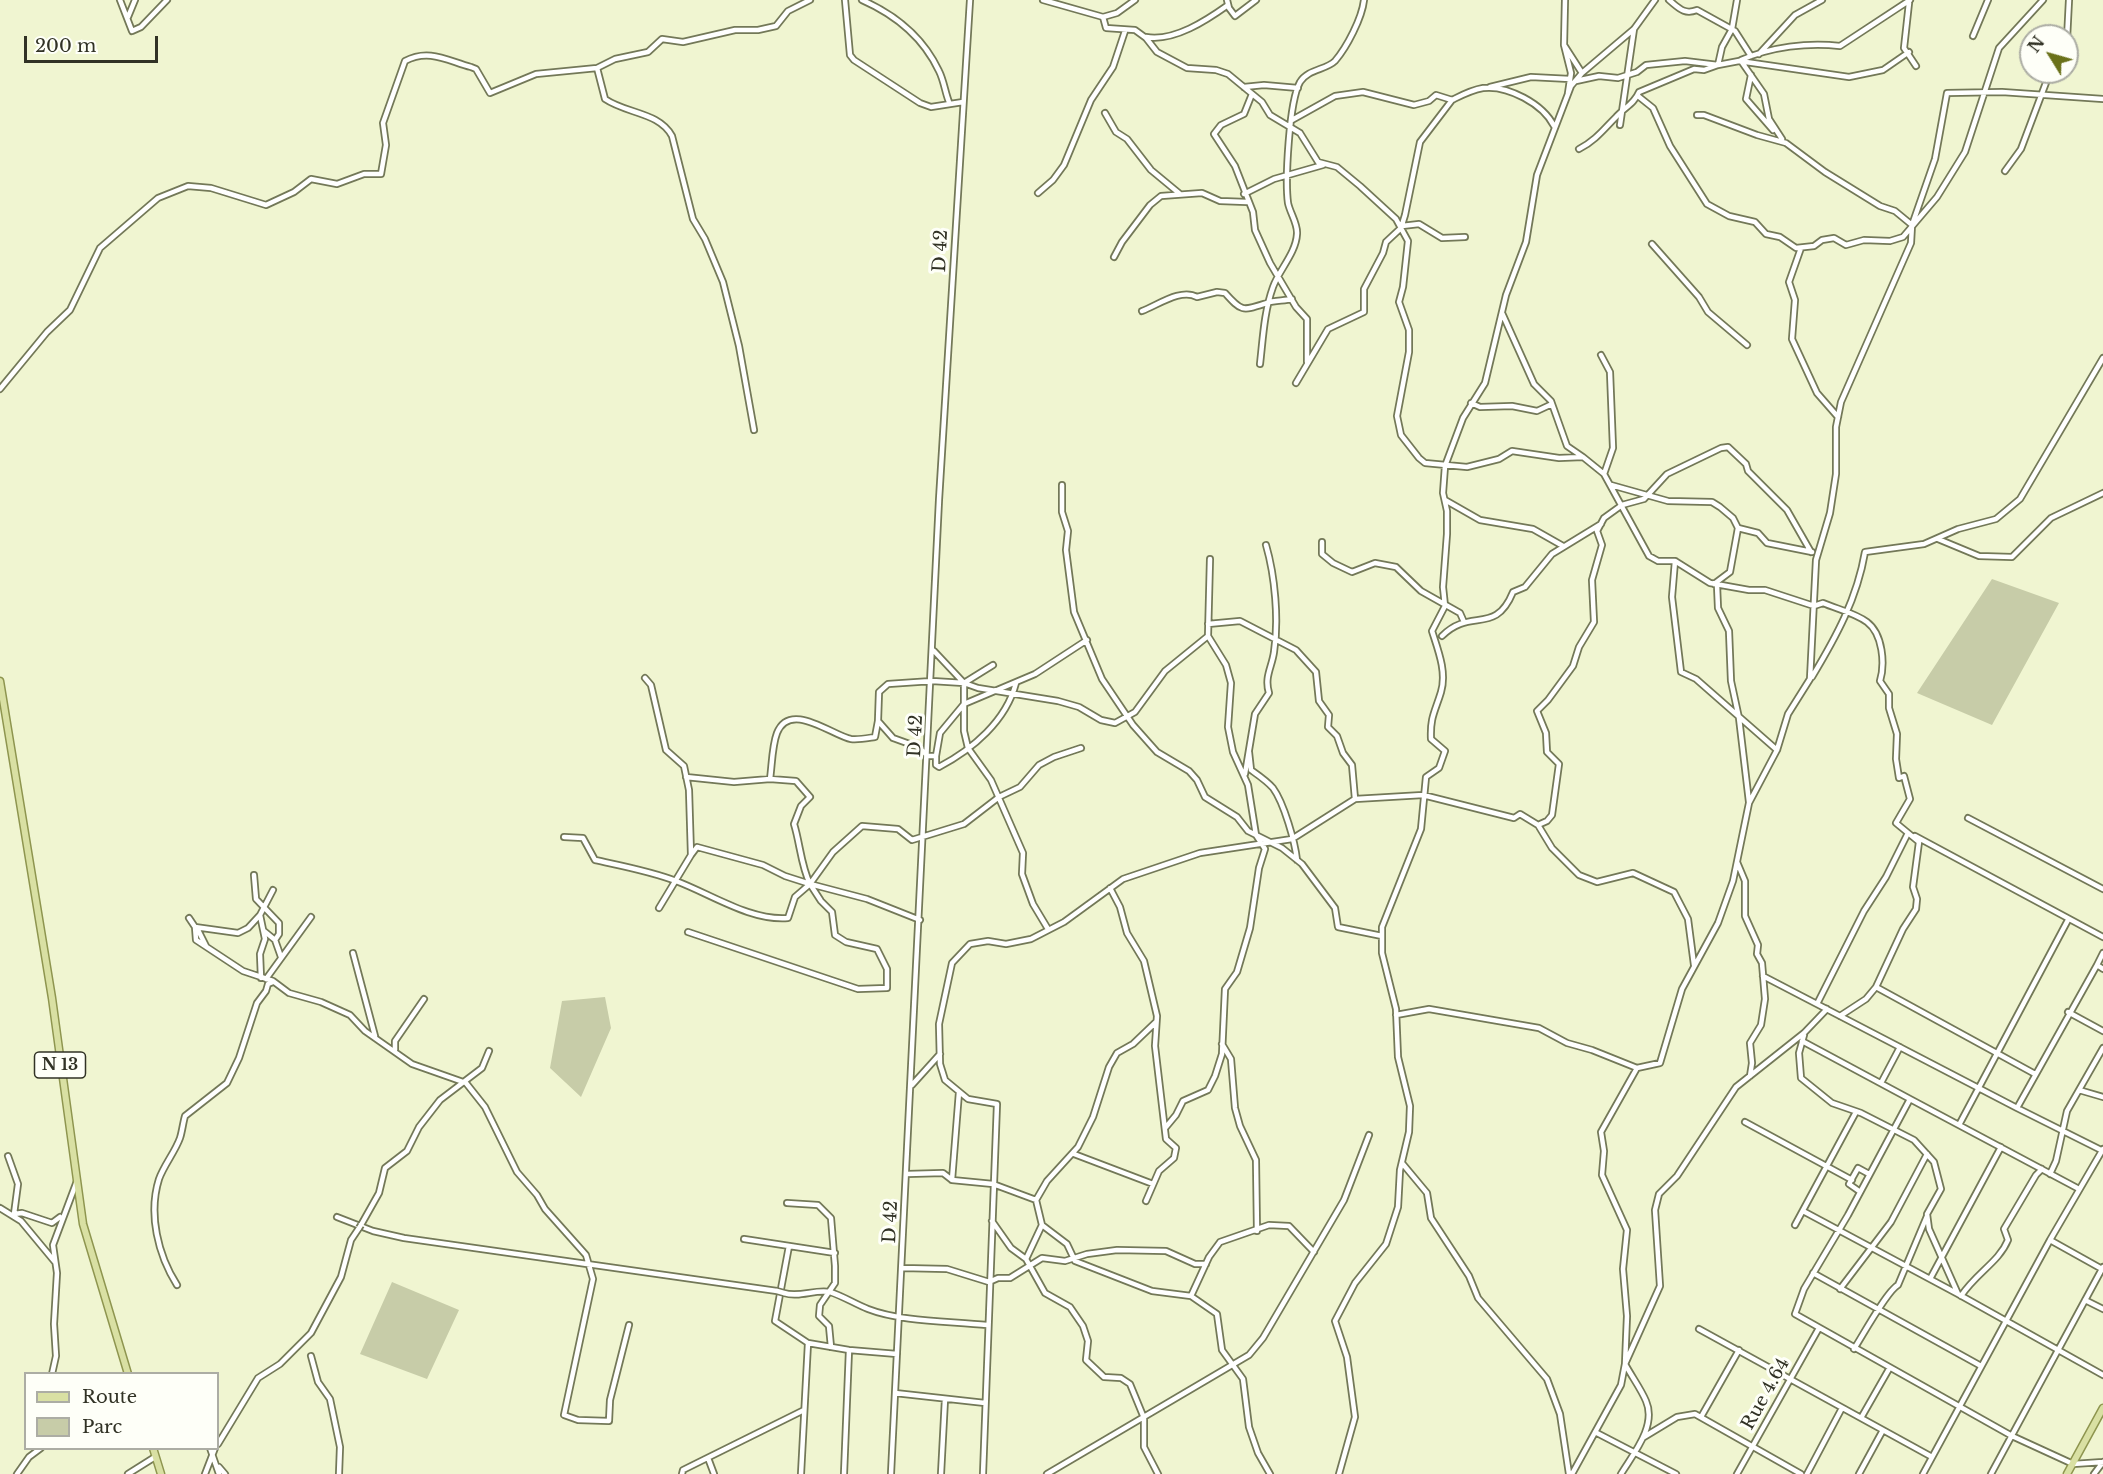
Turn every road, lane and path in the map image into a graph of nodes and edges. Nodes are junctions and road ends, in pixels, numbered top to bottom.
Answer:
1 (120, 0) edge
2 (135, 0) edge
3 (167, 0) edge
4 (810, 0) edge
5 (845, 0) edge
6 (862, 0) edge
7 (970, 0) edge
8 (1043, 0) edge
9 (1135, 0) edge
10 (1256, 0) edge
11 (1364, 0) edge
12 (1565, 0) edge
13 (1655, 0) edge
14 (1669, 0) edge
15 (1737, 0) edge
16 (1822, 0) edge
17 (1988, 0) edge
18 (2043, 0) edge
19 (2069, 0) edge
20 (1910, 1) edge
21 (1228, 3) edge
22 (128, 17) junction
23 (1103, 18) junction
24 (2068, 24) edge
25 (1634, 29) junction
26 (1732, 29) junction
27 (1125, 31) junction
28 (1973, 36) dead end
29 (1145, 37) junction
30 (1564, 45) junction
31 (1908, 52) junction
32 (1759, 54) junction
33 (1751, 56) junction
34 (1740, 61) junction
35 (1718, 65) junction
36 (1916, 66) dead end
37 (597, 68) junction
38 (1582, 73) junction
39 (1752, 74) junction
40 (1628, 75) junction
41 (1572, 81) junction
42 (2045, 84) edge
43 (1244, 87) junction
44 (1298, 88) junction
45 (1486, 88) junction
46 (1983, 92) junction
47 (1252, 94) junction
48 (2041, 95) junction
49 (1638, 96) junction
50 (2103, 99) edge
51 (1452, 100) junction
52 (950, 102) junction
53 (963, 102) junction
54 (1622, 112) junction
55 (1105, 113) dead end
56 (1697, 115) dead end
57 (1292, 120) junction
58 (1620, 125) dead end
59 (1554, 126) junction
60 (1289, 127) junction
61 (1777, 134) junction
62 (1784, 142) junction
63 (1579, 149) dead end
64 (1323, 165) junction
65 (2005, 171) dead end
66 (1287, 176) junction
67 (1038, 194) dead end
68 (1180, 194) junction
69 (1244, 194) junction
70 (1247, 202) junction
71 (1912, 225) junction
72 (1401, 227) junction
73 (1465, 237) dead end
74 (1652, 243) dead end
75 (1802, 248) junction
76 (1114, 257) dead end
77 (1278, 277) junction
78 (1292, 300) junction
79 (1269, 301) junction
80 (1142, 311) dead end
81 (1502, 313) junction
82 (1747, 345) dead end
83 (1601, 355) dead end
84 (2103, 358) edge
85 (1307, 362) junction
86 (1260, 364) dead end
87 (1296, 383) dead end
88 (0, 389) edge
89 (1471, 403) junction
90 (1552, 404) junction
91 (1838, 417) junction
92 (754, 430) dead end
93 (1583, 457) junction
94 (1445, 466) junction
95 (1604, 474) junction
96 (1062, 485) dead end
97 (1611, 485) junction
98 (2103, 493) edge
99 (1646, 494) junction
100 (1444, 500) junction
101 (1622, 505) junction
102 (1601, 524) junction
103 (1738, 528) junction
104 (1938, 539) junction
105 (1322, 542) dead end
106 (1266, 545) dead end
107 (1563, 546) junction
108 (1811, 552) junction
109 (1818, 553) junction
110 (1210, 559) dead end
111 (1675, 561) junction
112 (1716, 584) junction
113 (1445, 606) junction
114 (1814, 606) junction
115 (1848, 614) junction
116 (1464, 622) junction
117 (1208, 624) junction
118 (1208, 636) junction
119 (1442, 636) dead end
120 (1275, 637) junction
121 (1087, 640) junction
122 (934, 651) junction
123 (993, 665) dead end
124 (645, 678) dead end
125 (1810, 680) junction
126 (0, 681) edge
127 (932, 681) junction
128 (964, 683) junction
129 (1016, 683) junction
130 (997, 690) junction
131 (1013, 692) junction
132 (964, 704) junction
133 (1126, 717) junction
134 (1739, 718) junction
135 (878, 721) junction
136 (968, 748) junction
137 (1081, 748) dead end
138 (1248, 749) junction
139 (1777, 750) junction
140 (928, 756) junction
141 (936, 756) junction
142 (686, 777) junction
143 (1245, 777) junction
144 (770, 779) junction
145 (1423, 795) junction
146 (999, 797) junction
147 (1354, 799) junction
148 (1749, 803) junction
149 (1968, 818) dead end
150 (1892, 824) dead end
151 (1539, 825) junction
152 (1909, 833) junction
153 (1256, 835) junction
154 (564, 837) dead end
155 (924, 837) junction
156 (1292, 839) junction
157 (1273, 843) junction
158 (1261, 844) junction
159 (691, 855) junction
160 (1297, 860) junction
161 (1737, 862) junction
162 (254, 875) dead end
163 (675, 880) junction
164 (810, 884) junction
165 (1110, 888) junction
166 (2103, 889) edge
167 (273, 890) dead end
168 (659, 908) dead end
169 (264, 909) junction
170 (260, 915) junction
171 (311, 917) dead end
172 (189, 918) dead end
173 (920, 920) junction
174 (2068, 920) junction
175 (196, 928) junction
176 (1048, 929) junction
177 (264, 931) junction
178 (688, 932) dead end
179 (1382, 936) junction
180 (2103, 937) edge
181 (274, 940) junction
182 (353, 953) dead end
183 (2103, 953) edge
184 (281, 957) junction
185 (2097, 966) junction
186 (1694, 967) junction
187 (2103, 969) edge
188 (1763, 976) junction
189 (263, 978) junction
190 (273, 981) junction
191 (1876, 987) junction
192 (424, 999) dead end
193 (1817, 1004) junction
194 (1827, 1009) junction
195 (2068, 1012) junction
196 (1396, 1015) junction
197 (1840, 1016) junction
198 (1156, 1022) junction
199 (2103, 1031) edge
200 (1804, 1033) junction
201 (375, 1036) junction
202 (1802, 1041) junction
203 (1222, 1044) junction
204 (1900, 1047) junction
205 (2103, 1048) edge
206 (395, 1050) junction
207 (489, 1051) dead end
208 (940, 1054) junction
209 (1997, 1054) junction
210 (1637, 1068) junction
211 (2035, 1074) junction
212 (1750, 1076) junction
213 (466, 1083) junction
214 (1881, 1083) junction
215 (912, 1085) junction
216 (1979, 1087) junction
217 (2079, 1090) junction
218 (959, 1092) junction
219 (2103, 1097) edge
220 (1910, 1099) junction
221 (2017, 1108) junction
222 (1856, 1112) junction
223 (1745, 1122) dead end
224 (1959, 1125) junction
225 (1166, 1127) junction
226 (1894, 1130) junction
227 (2062, 1132) junction
228 (1369, 1135) dead end
229 (2001, 1147) junction
230 (2103, 1150) edge
231 (1074, 1154) junction
232 (1927, 1154) junction
233 (8, 1156) dead end
234 (1402, 1163) junction
235 (1826, 1166) junction
236 (2042, 1169) junction
237 (907, 1174) junction
238 (1869, 1174) junction
239 (2050, 1174) junction
240 (952, 1180) junction
241 (1852, 1180) junction
242 (76, 1181) junction
243 (993, 1184) junction
244 (1153, 1184) junction
245 (2079, 1189) junction
246 (1859, 1191) junction
247 (1036, 1200) junction
248 (1146, 1201) dead end
249 (787, 1203) dead end
250 (0, 1208) edge
251 (1803, 1211) junction
252 (14, 1214) junction
253 (1927, 1214) junction
254 (62, 1216) junction
255 (337, 1217) dead end
256 (992, 1221) junction
257 (1042, 1225) junction
258 (1795, 1225) dead end
259 (1838, 1229) junction
260 (1257, 1231) junction
261 (744, 1239) dead end
262 (2050, 1240) junction
263 (789, 1246) junction
264 (1872, 1248) junction
265 (1314, 1252) junction
266 (835, 1253) junction
267 (1942, 1254) junction
268 (1073, 1258) junction
269 (1026, 1259) junction
270 (588, 1263) junction
271 (1206, 1264) junction
272 (1905, 1266) junction
273 (57, 1267) junction
274 (1028, 1267) junction
275 (902, 1268) junction
276 (2102, 1268) edge
277 (1812, 1273) junction
278 (1930, 1279) junction
279 (989, 1282) junction
280 (177, 1285) dead end
281 (1840, 1289) junction
282 (827, 1292) junction
283 (1960, 1295) junction
284 (1191, 1296) junction
285 (2085, 1300) junction
286 (2103, 1309) edge
287 (1880, 1310) junction
288 (899, 1316) junction
289 (2006, 1322) junction
290 (629, 1324) dead end
291 (987, 1325) junction
292 (1819, 1328) junction
293 (1699, 1329) dead end
294 (808, 1343) junction
295 (831, 1347) junction
296 (1854, 1348) junction
297 (849, 1350) junction
298 (1739, 1350) junction
299 (2058, 1350) junction
300 (897, 1354) junction
301 (311, 1356) dead end
302 (1625, 1364) junction
303 (1234, 1365) junction
304 (1981, 1366) junction
305 (1889, 1369) junction
306 (52, 1372) edge
307 (127, 1372) edge
308 (2103, 1375) edge
309 (1789, 1379) junction
310 (895, 1393) junction
311 (945, 1399) junction
312 (985, 1402) junction
313 (1959, 1405) junction
314 (1842, 1408) junction
315 (2103, 1408) edge
316 (804, 1410) junction
317 (1701, 1417) junction
318 (1144, 1418) junction
319 (1861, 1418) junction
320 (1883, 1430) junction
321 (1595, 1432) junction
322 (2012, 1436) junction
323 (1644, 1437) junction
324 (219, 1442) edge
325 (1752, 1446) junction
326 (40, 1450) edge
327 (153, 1450) edge
328 (211, 1451) edge
329 (1634, 1452) junction
330 (155, 1457) junction
331 (1932, 1457) junction
332 (708, 1458) junction
333 (2103, 1462) edge
334 (2073, 1464) junction
335 (219, 1467) junction
336 (17, 1474) edge
337 (128, 1474) edge
338 (161, 1474) edge
339 (206, 1474) edge
340 (219, 1474) edge
341 (225, 1474) edge
342 (339, 1474) edge
343 (682, 1474) edge
344 (714, 1474) edge
345 (801, 1474) edge
346 (844, 1474) edge
347 (891, 1474) edge
348 (941, 1474) edge
349 (983, 1474) edge
350 (1047, 1474) edge
351 (1158, 1474) edge
352 (1270, 1474) edge
353 (1339, 1474) edge
354 (1571, 1474) edge
355 (1621, 1474) edge
356 (1676, 1474) edge
357 (1737, 1474) edge
358 (1801, 1474) edge
359 (1807, 1474) edge
360 (1859, 1474) edge
361 (1923, 1474) edge
362 (1991, 1474) edge
363 (2067, 1474) edge
364 (2094, 1474) edge

1 - 22 street
2 - 22 street
3 - 22 street
4 - 37 street
5 - 52 street
6 - 52 street
7 - 53 street, D 42 / D 42
8 - 23 street
9 - 23 street
10 - 21 street
11 - 44 street
12 - 30 street
13 - 25 street
14 - 26 street
15 - 26 street
16 - 32 street
17 - 28 street
18 - 46 street
19 - 24 street
20 - 31 street
20 - 32 street
21 - 29 street
23 - 27 street
25 - 38 street
25 - 40 street
26 - 33 street
26 - 35 street
27 - 29 street
27 - 67 street
29 - 43 street
30 - 38 street
30 - 41 street
31 - 34 street
31 - 36 street
32 - 33 street
33 - 34 street
34 - 35 street
34 - 39 street
35 - 40 street
35 - 49 street
37 - 88 street
37 - 92 street
38 - 41 street
39 - 61 street
39 - 61 street
40 - 41 street
40 - 54 street
41 - 45 street
41 - 59 street
42 - 48 street
43 - 44 street
43 - 47 street
44 - 57 street
45 - 51 street
45 - 59 street
46 - 48 street
46 - 71 street
46 - 71 street
47 - 60 street
47 - 69 street
48 - 50 street
48 - 65 street
49 - 54 street
49 - 75 street
51 - 57 street
51 - 72 street
52 - 53 street
53 - 122 street, D 42 / D 42
54 - 58 street
54 - 63 street
55 - 68 street
56 - 62 street
57 - 60 street
59 - 81 street
60 - 64 street
60 - 66 street
61 - 62 street
62 - 71 street
64 - 66 street
64 - 72 street
66 - 69 street
66 - 77 street
68 - 70 street
68 - 76 street
69 - 70 street
70 - 77 street
71 - 75 street
71 - 91 street
72 - 73 street
72 - 85 street
72 - 94 street
74 - 82 street
75 - 91 street
77 - 78 street
77 - 79 street
78 - 79 street
78 - 85 street
79 - 80 street
79 - 86 street
81 - 89 street
81 - 90 street
83 - 95 street
84 - 104 street
85 - 87 street
89 - 90 street
89 - 94 street
90 - 93 street
91 - 109 street
93 - 94 street
93 - 95 street
94 - 100 street
95 - 97 street
96 - 121 street
97 - 99 street
97 - 101 street
98 - 104 street
99 - 101 street
99 - 103 street
99 - 108 street
100 - 107 street
100 - 113 street
101 - 102 street
101 - 111 street
102 - 107 street
102 - 151 street
103 - 108 street
103 - 112 street
104 - 115 street
105 - 113 street
106 - 120 street
107 - 116 street
108 - 109 street
109 - 114 street
110 - 117 street
111 - 112 street
111 - 134 street
112 - 114 street
112 - 134 street
113 - 116 street
113 - 145 street
114 - 115 street
114 - 125 street
115 - 125 street
115 - 152 street
116 - 119 street
117 - 118 street
117 - 120 street
118 - 133 street
118 - 143 street
120 - 138 street
120 - 147 street
121 - 129 street
121 - 133 street
122 - 127 street, D 42 / D 42
122 - 128 street
123 - 128 street
124 - 142 street
125 - 139 street
126 - 242 main road, N 13
127 - 128 street
127 - 135 street
127 - 140 street, D 42 / D 42
128 - 130 street
128 - 132 street
129 - 130 street
129 - 131 street
130 - 131 street
130 - 132 street
131 - 133 street
131 - 136 street
132 - 136 street
132 - 141 street
133 - 153 street
134 - 139 street
134 - 148 street
135 - 140 street
135 - 144 street
136 - 141 street
136 - 146 street
137 - 146 street
138 - 143 street
138 - 156 street
139 - 148 street
140 - 141 street
140 - 155 street, D 42 / D 42
142 - 144 street
142 - 159 street
143 - 153 street
144 - 164 street
145 - 147 street
145 - 151 street
145 - 179 street
146 - 155 street
146 - 176 street
147 - 156 street
148 - 161 street
149 - 166 street
150 - 152 street
151 - 186 street
152 - 174 street
152 - 191 street
152 - 193 street
153 - 157 street
153 - 158 street
154 - 163 street
155 - 164 street
155 - 173 street, D 42 / D 42
156 - 157 street
156 - 160 street
157 - 158 street
157 - 160 street
158 - 165 street
158 - 203 street
159 - 163 street
159 - 164 street
160 - 179 street
161 - 186 street
161 - 188 street
162 - 169 street
163 - 164 street
163 - 168 street
164 - 173 street
164 - 178 street
165 - 176 street
165 - 198 street
167 - 169 street
169 - 170 street
169 - 181 street
170 - 175 street
170 - 177 street
171 - 184 street
172 - 175 street
173 - 215 street, D 42 / D 42
174 - 180 street
174 - 209 street
175 - 189 street
176 - 208 street
177 - 181 street
177 - 189 street
179 - 196 street
181 - 184 street
182 - 201 street
183 - 185 street
184 - 189 street
185 - 187 street
185 - 195 street
186 - 210 street
188 - 193 street
188 - 212 street
189 - 190 street
190 - 201 street
190 - 280 street
191 - 197 street
191 - 209 street
192 - 206 street
193 - 194 street
194 - 197 street
194 - 200 street
195 - 199 street
195 - 211 street
196 - 210 street
196 - 234 street
197 - 204 street
198 - 225 street
198 - 231 street
200 - 202 street
200 - 212 street
201 - 206 street
202 - 214 street
202 - 222 street
203 - 225 street
203 - 260 street
204 - 214 street
204 - 216 street
205 - 217 street
206 - 213 street
207 - 213 street
208 - 215 street
208 - 218 street
209 - 211 street
209 - 216 street
210 - 302 street
211 - 221 street
212 - 302 street
213 - 270 street
213 - 324 street
214 - 220 street
215 - 237 street, D 42 / D 42
216 - 221 street
216 - 224 street
217 - 219 street
217 - 227 street
218 - 240 street
218 - 243 street
220 - 224 street
220 - 226 street
221 - 227 street
222 - 226 street
222 - 235 street
223 - 235 street
224 - 229 street
225 - 244 street
226 - 232 street
226 - 238 street
227 - 230 street
227 - 239 street
228 - 265 street
229 - 236 street
229 - 267 street
230 - 245 street
231 - 244 street
231 - 247 street
232 - 253 street
232 - 264 street
233 - 252 street
234 - 353 street
234 - 354 street
235 - 241 street
235 - 251 street
236 - 239 street
236 - 283 street
237 - 240 street
237 - 275 street, D 42 / D 42
238 - 241 street
238 - 246 street
239 - 245 street
240 - 243 street
241 - 246 street
242 - 254 street
242 - 307 main road, N 13
243 - 247 street
243 - 256 street
244 - 248 street
245 - 262 street
246 - 259 street
247 - 257 street
249 - 266 street
250 - 252 street
251 - 258 street
251 - 259 street
252 - 254 street
252 - 273 street
253 - 267 street
253 - 272 street
254 - 273 street
255 - 270 street
256 - 269 street
256 - 279 street
257 - 268 street
257 - 269 street
259 - 264 street
259 - 277 street
260 - 265 street
260 - 271 street
261 - 263 street
262 - 276 street
262 - 289 street
263 - 266 street
263 - 294 street
264 - 272 street
264 - 281 street
265 - 303 street
266 - 282 street
267 - 278 street
267 - 283 street
268 - 271 street
268 - 274 street
268 - 284 street
269 - 274 street
270 - 282 street, bridge
270 - 290 street
271 - 284 street
272 - 278 street
272 - 287 street
273 - 306 street
274 - 279 street
274 - 318 street
275 - 279 street
275 - 288 street, D 42 / D 42
276 - 285 street
277 - 281 street
277 - 292 street
278 - 283 street
279 - 291 street
281 - 287 street
282 - 288 street
282 - 295 street
283 - 289 street
284 - 303 street
285 - 286 street
285 - 299 street
287 - 296 street
287 - 304 street
288 - 291 street
288 - 300 street, D 42 / D 42
289 - 299 street
289 - 304 street
291 - 312 street
292 - 296 street
292 - 309 street, Rue 4.64
293 - 298 street
294 - 295 street
294 - 316 street
295 - 297 street
296 - 305 street
297 - 300 street
297 - 346 street
298 - 309 street
298 - 317 street
299 - 308 street
299 - 322 street
300 - 310 street, D 42 / D 42
301 - 342 street
302 - 321 street
302 - 323 street
303 - 318 street
303 - 352 street
304 - 313 street
305 - 313 street
305 - 319 street
309 - 314 street
309 - 325 street, Rue 4.64
310 - 311 street
310 - 347 street, D 42 / D 42
311 - 312 street
311 - 348 street
312 - 349 street
313 - 322 street
313 - 331 street
314 - 319 street
314 - 359 street
315 - 334 main road
316 - 332 street
316 - 345 street
317 - 323 street
317 - 325 street
318 - 350 street
318 - 351 street
319 - 320 street
320 - 331 street
320 - 360 street
321 - 329 street
321 - 354 street
322 - 334 street
322 - 362 street
323 - 329 street
325 - 357 street, Rue 4.64
325 - 358 street
326 - 336 street
327 - 330 main road
328 - 335 street
328 - 339 street
329 - 355 street
329 - 356 street
330 - 337 street
330 - 338 main road
331 - 361 street
332 - 343 street
332 - 344 street
333 - 334 street
333 - 364 street
334 - 363 main road
335 - 340 street
335 - 341 street

